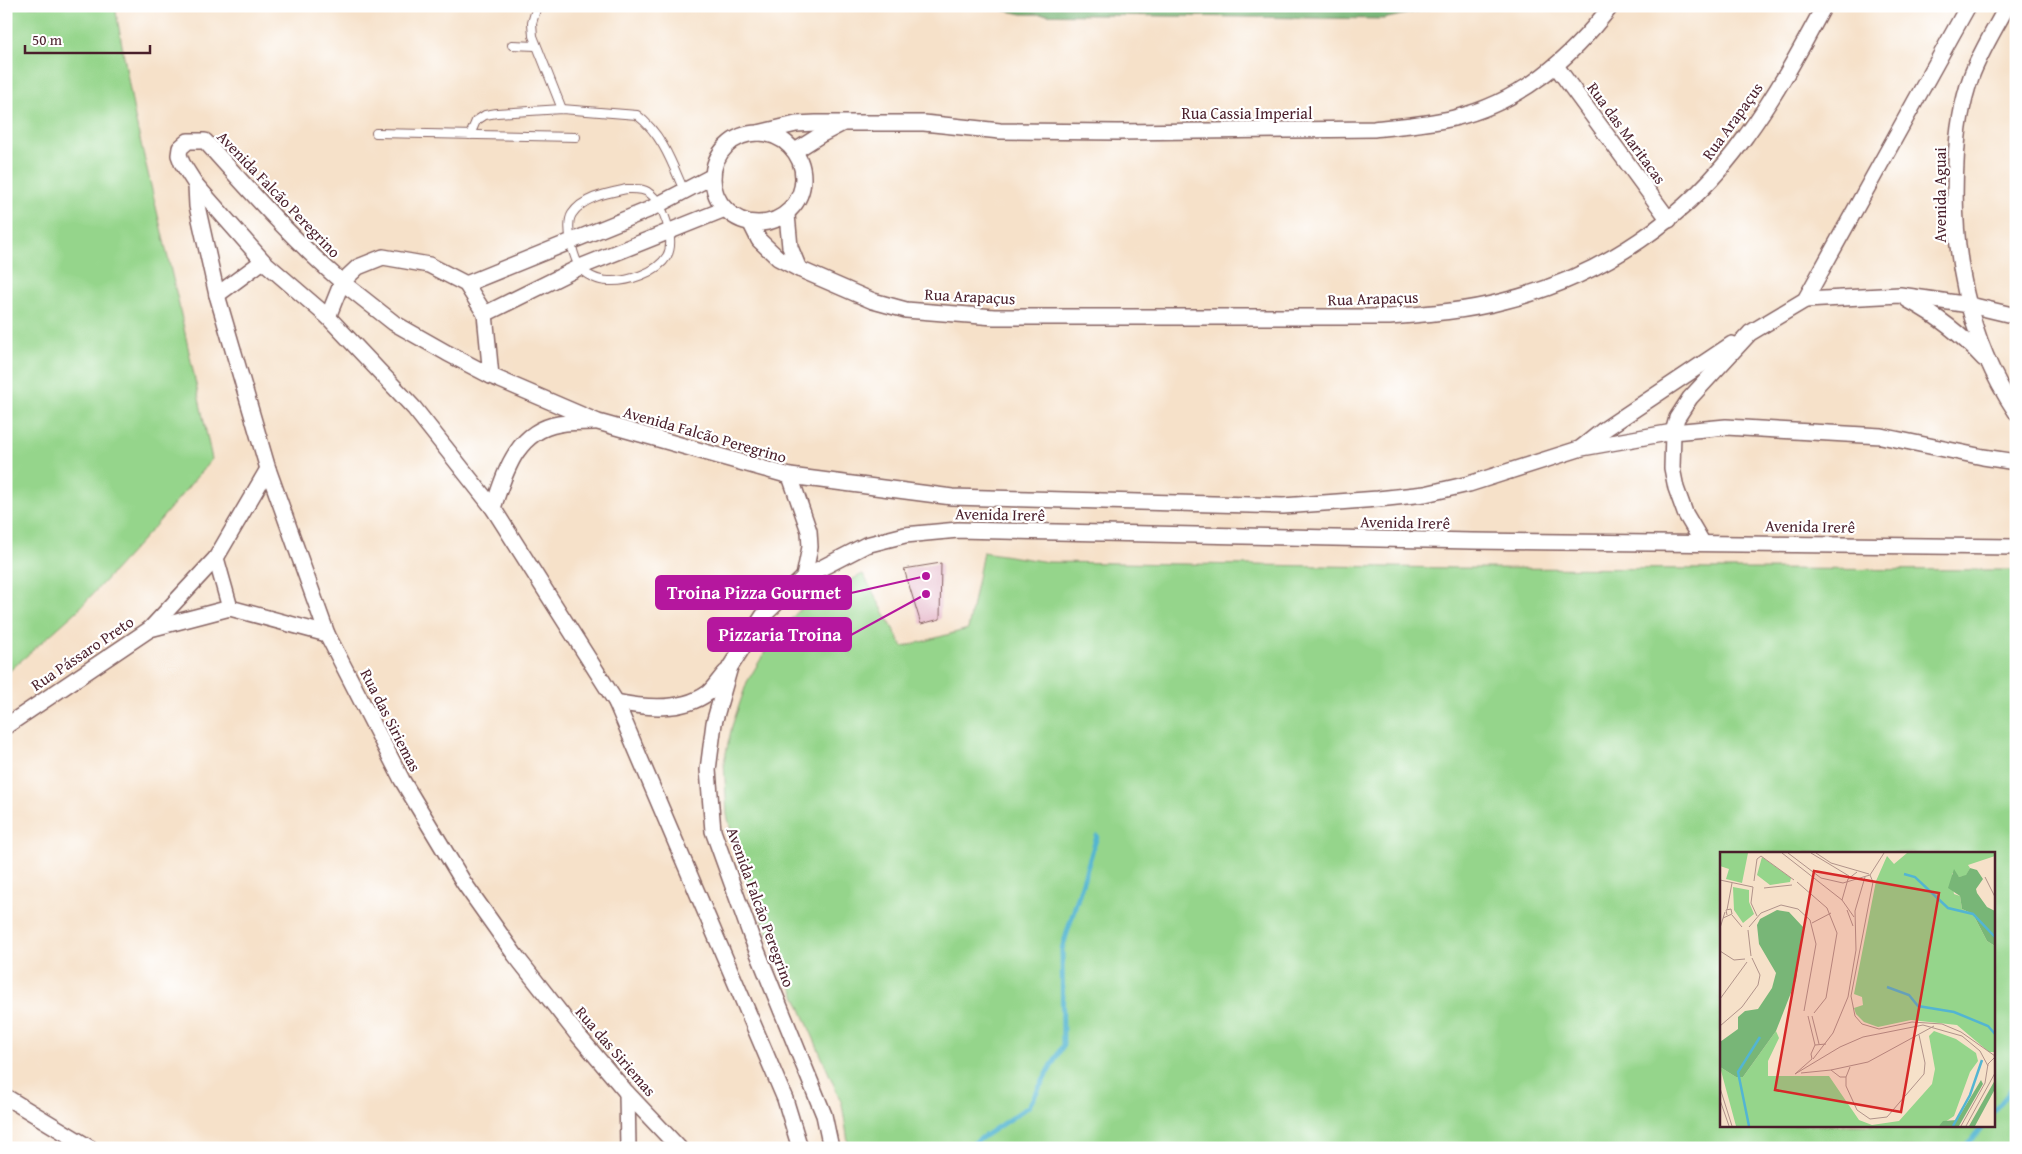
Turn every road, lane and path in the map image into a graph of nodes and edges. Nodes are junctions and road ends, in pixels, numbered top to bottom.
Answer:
1 (537, 6) edge
2 (1611, 6) edge
3 (1824, 6) edge
4 (1968, 6) edge
5 (2007, 6) edge
6 (512, 45) dead end
7 (536, 46) junction
8 (1556, 66) junction
9 (562, 109) junction
10 (844, 123) junction
11 (758, 132) junction
12 (376, 134) dead end
13 (470, 135) junction
14 (576, 137) dead end
15 (795, 151) junction
16 (713, 176) junction
17 (196, 185) junction
18 (684, 191) junction
19 (660, 205) junction
20 (725, 209) junction
21 (636, 215) junction
22 (787, 215) junction
23 (1669, 220) junction
24 (752, 224) junction
25 (670, 232) junction
26 (571, 241) junction
27 (646, 241) junction
28 (263, 261) junction
29 (580, 267) junction
30 (799, 269) junction
31 (342, 282) junction
32 (466, 284) junction
33 (217, 295) junction
34 (1900, 295) junction
35 (1805, 300) junction
36 (1970, 306) junction
37 (485, 314) junction
38 (2016, 316) edge
39 (328, 317) junction
40 (1750, 332) junction
41 (1988, 364) junction
42 (491, 376) junction
43 (2016, 412) edge
44 (598, 422) junction
45 (1673, 432) junction
46 (1582, 448) junction
47 (2016, 462) edge
48 (268, 469) junction
49 (790, 476) junction
50 (493, 508) junction
51 (1702, 542) junction
52 (2016, 547) edge
53 (216, 558) junction
54 (804, 578) junction
55 (230, 608) junction
56 (150, 629) junction
57 (327, 634) junction
58 (730, 667) junction
59 (616, 702) junction
60 (6, 726) edge
61 (627, 1092) junction
62 (6, 1097) edge
63 (90, 1148) edge
64 (628, 1148) edge
65 (679, 1148) edge
66 (800, 1148) edge
67 (831, 1148) edge

1 - 7 lane
2 - 8 street, Rua Cassia Imperial
3 - 23 street, Rua Arapaçus
4 - 35 street
5 - 36 street, Avenida Aguai
6 - 7 lane
7 - 9 lane
8 - 10 street, Rua Cassia Imperial
8 - 23 street, Rua das Maritacas
9 - 13 lane
9 - 18 lane
10 - 11 street, Rua Cassia Imperial
10 - 15 street, Rua Cassia Imperial
11 - 15 street
11 - 16 street
12 - 13 lane
13 - 14 lane
15 - 22 street
16 - 18 street
16 - 20 street
17 - 28 street, Avenida Falcão Peregrino
17 - 31 street, Avenida Falcão Peregrino
17 - 33 street, Rua das Siriemas
18 - 19 street
19 - 21 street
19 - 25 lane
19 - 26 lane
20 - 24 street
20 - 25 street
21 - 26 street
21 - 27 street
22 - 24 street
22 - 30 street
23 - 30 street, Rua Arapaçus
24 - 30 street, Rua Arapaçus
25 - 27 street
25 - 29 lane
26 - 29 lane
26 - 32 street
27 - 29 street
28 - 33 street
28 - 39 street, Avenida Falcão Peregrino
29 - 37 street
31 - 32 street
31 - 39 street, Avenida Falcão Peregrino
31 - 42 street, Avenida Falcão Peregrino
32 - 37 street
33 - 48 street, Rua das Siriemas
34 - 35 street
34 - 36 street
34 - 41 street
35 - 40 street
36 - 38 street
36 - 41 street, Avenida Aguai
37 - 42 street
39 - 50 street, Avenida Falcão Peregrino
40 - 45 street
40 - 46 street
41 - 43 street, Avenida Aguai
42 - 44 street, Avenida Falcão Peregrino
44 - 49 street, Avenida Falcão Peregrino
44 - 50 street
45 - 46 street
45 - 47 street
45 - 51 street
46 - 49 street, Avenida Irerê
48 - 53 street
48 - 57 street, Rua das Siriemas
49 - 54 street, Avenida Falcão Peregrino
50 - 59 street, Avenida Falcão Peregrino
51 - 52 street, Avenida Irerê
51 - 54 street, Avenida Irerê
53 - 55 street
53 - 56 street
54 - 58 street, Avenida Falcão Peregrino
55 - 56 street, Rua Pássaro Preto
55 - 57 street, Rua Pássaro Preto
56 - 60 street, Rua Pássaro Preto
57 - 61 street, Rua das Siriemas
58 - 59 street
58 - 67 street, Avenida Falcão Peregrino
59 - 66 street, Avenida Falcão Peregrino
61 - 64 street
61 - 65 street, Rua das Siriemas
62 - 63 street

